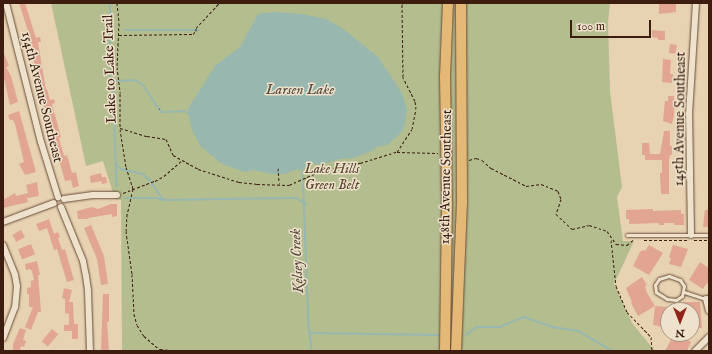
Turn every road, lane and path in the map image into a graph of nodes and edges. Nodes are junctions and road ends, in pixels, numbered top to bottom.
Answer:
1 (6, 3) edge
2 (117, 3) edge
3 (219, 3) edge
4 (402, 3) edge
5 (448, 3) edge
6 (461, 3) edge
7 (696, 3) edge
8 (446, 34) junction
9 (119, 35) junction
10 (460, 46) junction
11 (120, 128) junction
12 (397, 152) junction
13 (441, 153) dead end
14 (181, 160) junction
15 (468, 160) dead end
16 (278, 168) dead end
17 (279, 184) junction
18 (133, 189) junction
19 (117, 195) joint
20 (61, 198) junction
21 (54, 203) junction
22 (61, 207) junction
23 (3, 222) edge
24 (627, 235) dead end
25 (691, 235) junction
26 (709, 235) edge
27 (611, 240) junction
28 (633, 240) dead end
29 (640, 240) dead end
30 (709, 240) edge
31 (3, 245) edge
32 (446, 249) junction
33 (459, 255) junction
34 (684, 292) junction
35 (708, 297) edge
36 (709, 312) edge
37 (709, 337) edge
38 (3, 338) edge
39 (161, 350) edge
40 (90, 351) edge
41 (178, 351) edge
42 (445, 351) edge
43 (456, 351) edge
44 (652, 351) edge
45 (695, 351) edge

1 - 20 street, 154th Avenue Southeast
2 - 9 path, Lake to Lake Trail
3 - 9 path
4 - 12 path
5 - 8 main road, 148th Avenue Southeast
6 - 10 main road, 148th Avenue Southeast
7 - 25 street, 145th Avenue Southeast
8 - 10 main road
8 - 32 main road, 148th Avenue Southeast
9 - 11 path, Lake to Lake Trail
10 - 33 main road, 148th Avenue Southeast
11 - 14 path, Lake to Lake Trail
11 - 18 path
12 - 13 path
12 - 17 path, Lake to Lake Trail
14 - 17 path, Lake to Lake Trail
14 - 18 path
15 - 27 path
16 - 17 path
18 - 19 path
18 - 39 path
19 - 20 street
20 - 21 street
20 - 22 street
21 - 22 street
21 - 23 street
22 - 40 street
24 - 25 lane
25 - 26 lane
27 - 28 path
27 - 44 path
29 - 30 path
31 - 38 street
32 - 33 main road
32 - 42 main road, 148th Avenue Southeast
33 - 43 main road, 148th Avenue Southeast
34 - 34 lane
34 - 35 lane
35 - 36 street
37 - 45 street
39 - 41 path

